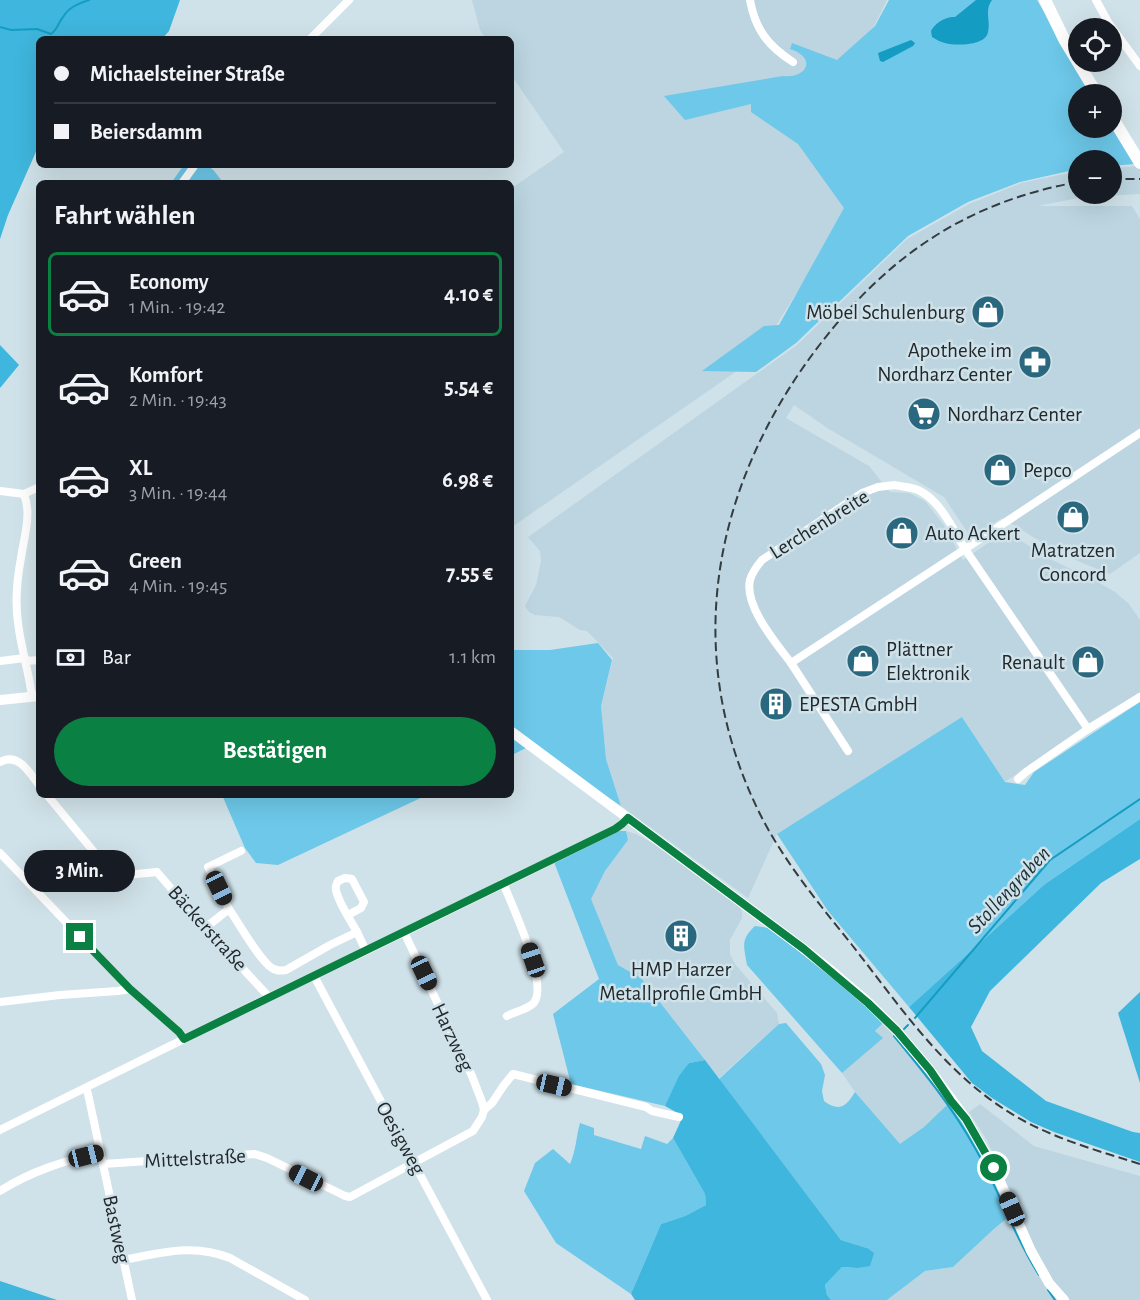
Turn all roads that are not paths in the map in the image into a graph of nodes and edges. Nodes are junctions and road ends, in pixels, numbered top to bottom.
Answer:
1 (349, 0) edge
2 (750, 0) edge
3 (1045, 0) edge
4 (1096, 0) edge
5 (313, 36) edge
6 (793, 62) dead end
7 (1140, 66) edge
8 (1091, 84) edge
9 (1122, 133) edge
10 (1140, 163) edge
11 (1140, 433) edge
12 (36, 488) edge
13 (0, 491) edge
14 (24, 494) junction
15 (965, 549) junction
16 (25, 660) junction
17 (36, 660) edge
18 (0, 661) edge
19 (791, 663) junction
20 (35, 696) edge
21 (1140, 698) edge
22 (0, 700) edge
23 (1088, 729) junction
24 (514, 733) edge
25 (848, 751) dead end
26 (0, 762) edge
27 (1018, 779) dead end
28 (36, 781) edge
29 (49, 798) edge
30 (628, 818) junction
31 (241, 851) dead end
32 (0, 853) edge
33 (105, 877) junction
34 (503, 883) junction
35 (36, 890) junction
36 (229, 909) junction
37 (348, 915) junction
38 (205, 928) junction
39 (357, 932) junction
40 (404, 932) junction
41 (366, 951) junction
42 (314, 976) junction
43 (130, 989) junction
44 (269, 997) junction
45 (0, 1002) edge
46 (507, 1016) dead end
47 (184, 1039) junction
48 (86, 1088) junction
49 (484, 1110) junction
50 (679, 1117) dead end
51 (0, 1130) edge
52 (100, 1152) junction
53 (414, 1162) junction
54 (103, 1164) junction
55 (0, 1191) edge
56 (123, 1260) junction
57 (132, 1300) edge
58 (305, 1300) edge
59 (487, 1300) edge
60 (1064, 1300) edge

1 - 5 street
2 - 6 street
3 - 8 main road
4 - 7 street
9 - 10 main road
11 - 15 street
12 - 14 street
13 - 14 street
14 - 16 street
15 - 19 street
15 - 19 street, Lerchenbreite
15 - 23 street, Lerchenbreite
16 - 17 street
16 - 18 street
16 - 20 street
19 - 25 street, Lerchenbreite
20 - 22 street
21 - 23 street
23 - 27 street
24 - 30 street
26 - 28 street
29 - 33 street
30 - 34 street
30 - 60 street
31 - 36 street
32 - 35 street
33 - 35 street, Bäckerstraße
33 - 38 street, Bäckerstraße
34 - 40 street
34 - 46 street
35 - 43 street
36 - 38 street
36 - 39 street
37 - 37 street
37 - 39 street
38 - 44 street, Bäckerstraße
39 - 41 street
40 - 41 street
40 - 49 street, Harzweg
41 - 42 street
42 - 44 street
42 - 53 street, Oesigweg
43 - 45 street
43 - 47 street
44 - 47 street
47 - 48 street
48 - 51 street
48 - 52 street, Bastweg
49 - 50 street, Harzweg
49 - 53 street, Harzweg
52 - 54 street, Bastweg
52 - 55 street
53 - 54 street, Mittelstraße
53 - 59 street, Oesigweg
54 - 56 street, Bastweg
56 - 57 street, Bastweg
56 - 58 street

